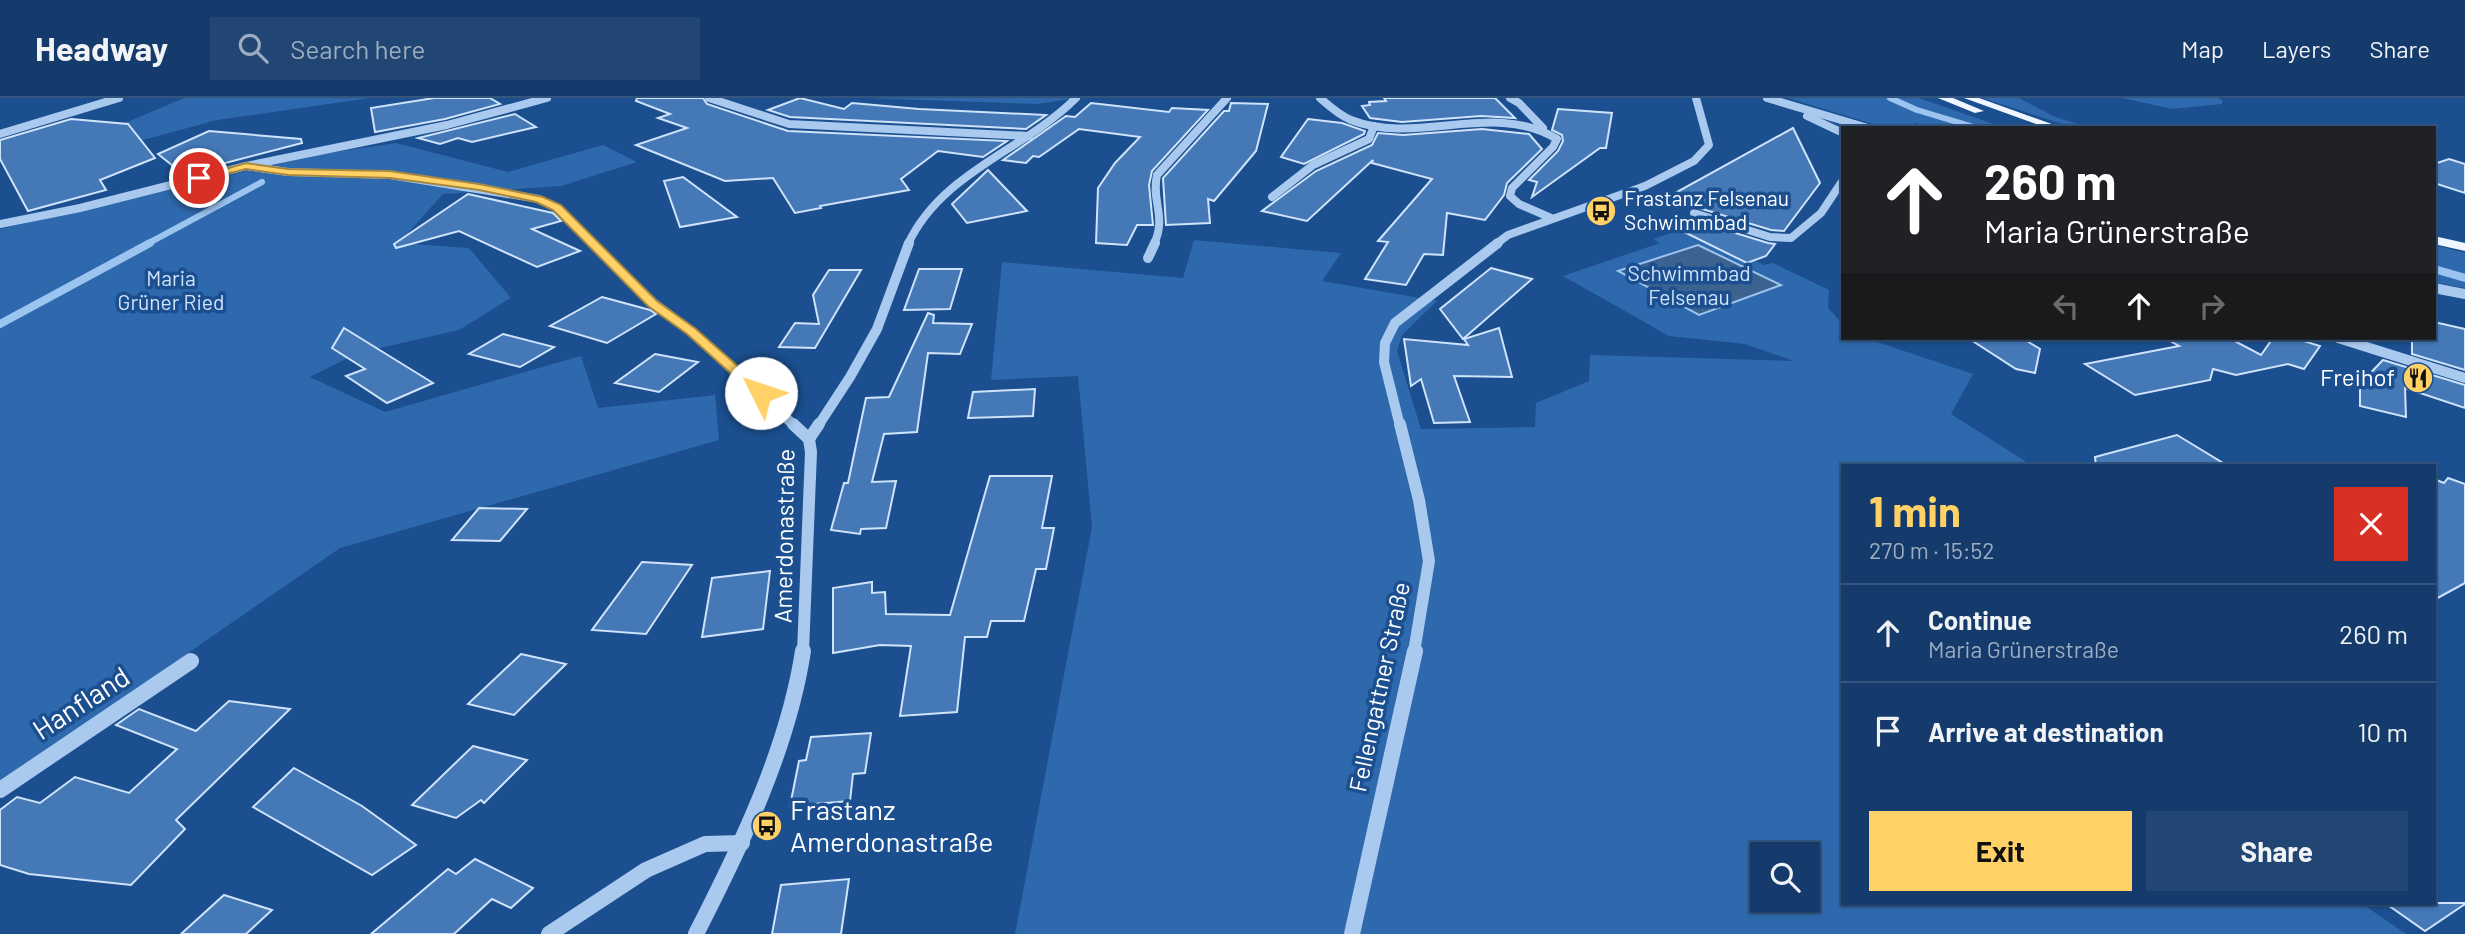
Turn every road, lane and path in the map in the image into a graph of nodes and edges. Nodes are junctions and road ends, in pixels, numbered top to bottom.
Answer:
1 (119, 98) edge
2 (547, 98) edge
3 (709, 98) edge
4 (1076, 98) edge
5 (1227, 98) edge
6 (1320, 98) edge
7 (1510, 98) edge
8 (1696, 98) edge
9 (1767, 98) edge
10 (1942, 98) edge
11 (1969, 98) edge
12 (1789, 104) junction
13 (1374, 126) junction
14 (1861, 126) edge
15 (2022, 126) edge
16 (2052, 126) edge
17 (1543, 128) junction
18 (1841, 132) edge
19 (0, 134) edge
20 (1030, 136) junction
21 (246, 166) junction
22 (1841, 183) edge
23 (1272, 197) dead end
24 (1694, 213) dead end
25 (1551, 218) junction
26 (0, 224) edge
27 (2436, 228) edge
28 (2465, 234) edge
29 (2436, 240) edge
30 (2465, 247) edge
31 (1149, 258) dead end
32 (2436, 288) edge
33 (2465, 294) edge
34 (2344, 340) edge
35 (2465, 378) edge
36 (809, 439) junction
37 (191, 661) dead end
38 (0, 790) edge
39 (742, 843) junction
40 (549, 934) edge
41 (696, 934) edge
42 (1352, 934) edge

1 - 19 street
2 - 21 street
3 - 20 street
4 - 20 street
5 - 31 street
6 - 13 street
7 - 17 street
8 - 25 street, Fellengattner Straße
9 - 12 street
10 - 15 main road
11 - 16 main road
12 - 14 street
12 - 18 street
13 - 17 street
13 - 23 street
17 - 25 street
20 - 36 street
21 - 26 street
21 - 36 street, Amerdonastraße
22 - 24 street
25 - 42 street, Fellengattner Straße
27 - 28 main road
29 - 30 main road
32 - 33 street
34 - 35 street
36 - 39 street, Amerdonastraße
37 - 38 street, Hanfland
39 - 40 street
39 - 41 street, Amerdonastraße

